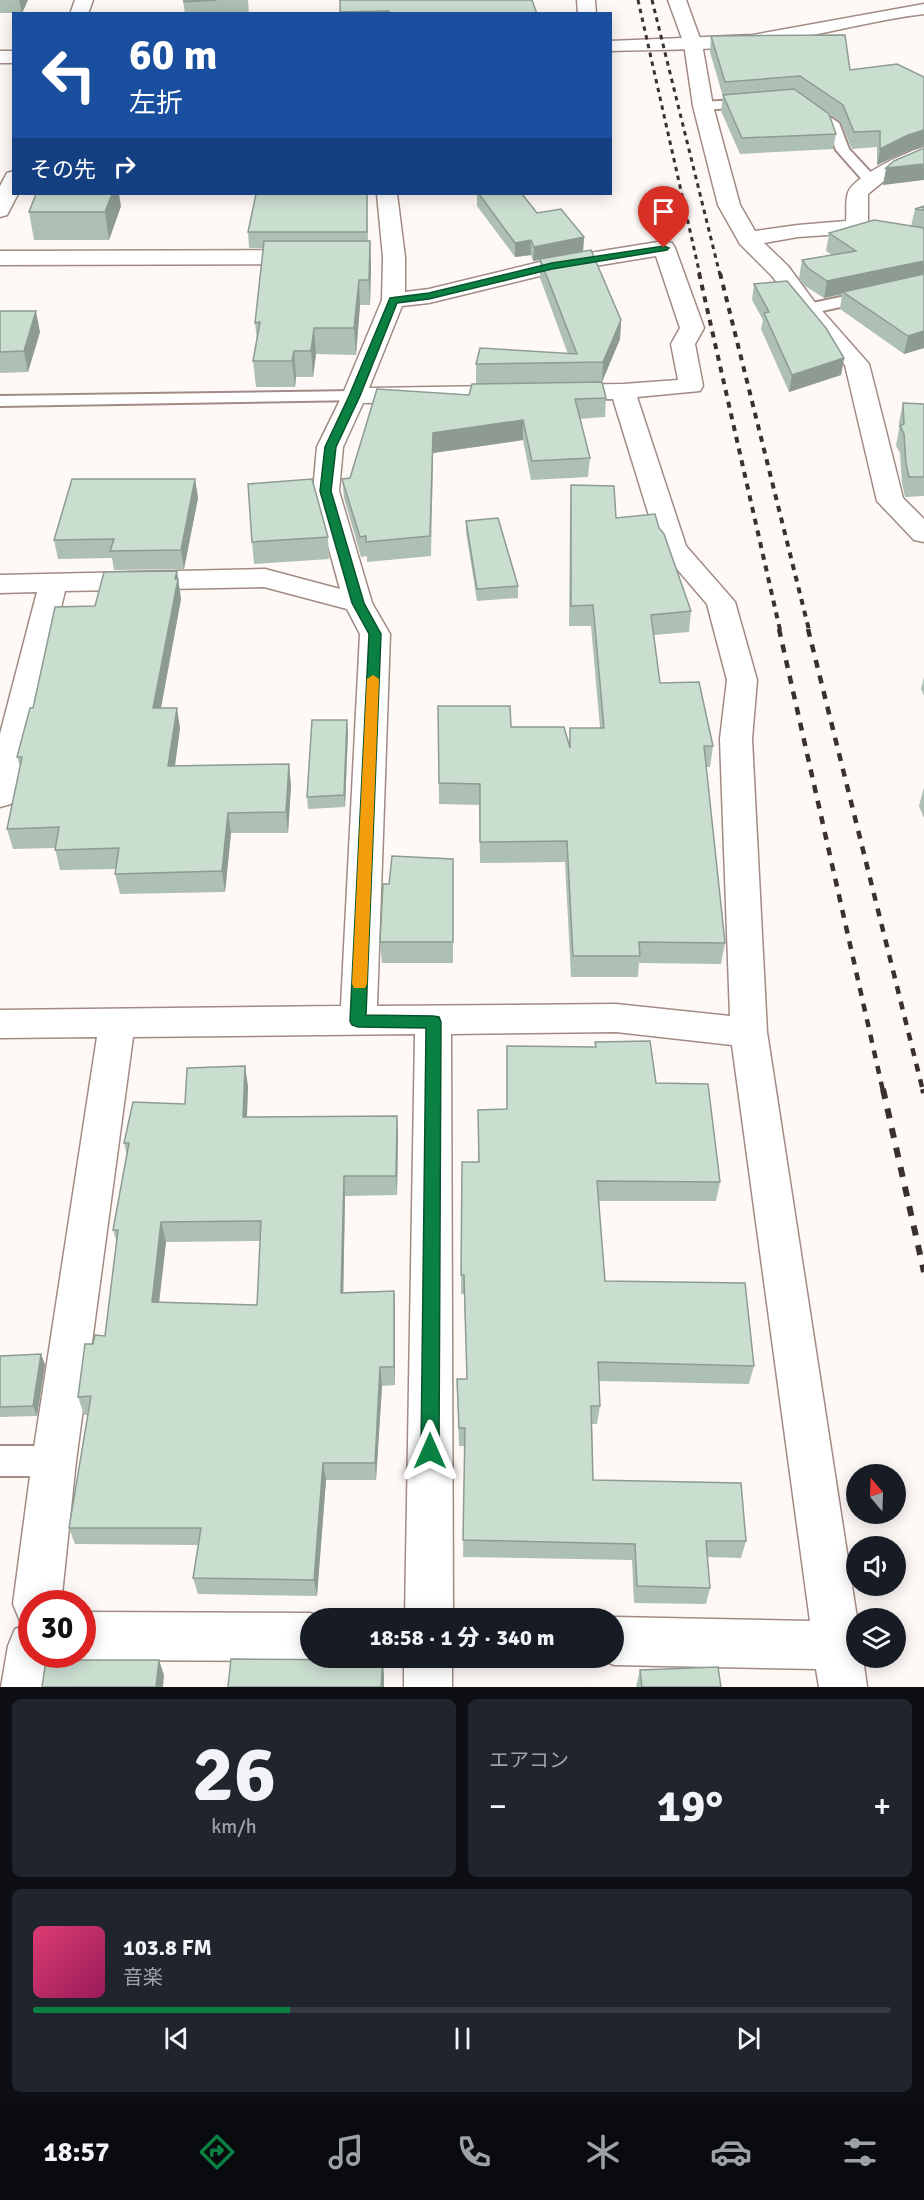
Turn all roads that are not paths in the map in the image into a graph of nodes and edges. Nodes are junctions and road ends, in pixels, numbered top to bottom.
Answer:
1 (677, 0) edge
2 (924, 9) edge
3 (693, 44) junction
4 (612, 46) edge
5 (796, 98) edge
6 (765, 102) edge
7 (703, 106) junction
8 (924, 153) edge
9 (872, 181) junction
10 (12, 182) edge
11 (387, 195) edge
12 (0, 211) edge
13 (857, 227) junction
14 (924, 237) edge
15 (748, 239) junction
16 (322, 257) edge
17 (370, 257) edge
18 (394, 257) junction
19 (0, 258) edge
20 (924, 284) edge
21 (393, 300) junction
22 (808, 309) junction
23 (623, 391) junction
24 (354, 396) junction
25 (0, 402) edge
26 (924, 534) edge
27 (0, 584) edge
28 (53, 584) junction
29 (358, 603) junction
30 (0, 796) edge
31 (358, 1021) junction
32 (433, 1022) junction
33 (0, 1024) edge
34 (117, 1024) junction
35 (749, 1032) junction
36 (0, 1461) edge
37 (54, 1461) junction
38 (39, 1590) edge
39 (429, 1608) edge
40 (96, 1636) edge
41 (300, 1637) edge
42 (624, 1642) edge
43 (840, 1666) edge
44 (28, 1668) edge
45 (429, 1668) edge
46 (25, 1687) edge
47 (428, 1687) edge

1 - 3 street
2 - 3 street
3 - 4 street
3 - 7 street
5 - 9 lane
6 - 7 lane
7 - 15 street
8 - 9 street
9 - 13 street
10 - 12 street
11 - 18 street
13 - 14 street
13 - 15 street
15 - 22 street
16 - 19 street
17 - 18 street
18 - 21 street
20 - 22 lane
21 - 23 street
21 - 24 street
22 - 26 street
23 - 24 street
23 - 35 street
24 - 25 lane
24 - 29 street
27 - 28 street
28 - 29 street
28 - 30 street
29 - 31 street
31 - 32 street
31 - 34 street
32 - 35 street
32 - 39 street
33 - 34 street
34 - 37 street
35 - 43 street
36 - 37 lane
37 - 38 street
40 - 41 street
42 - 43 street
44 - 46 street
45 - 47 street

